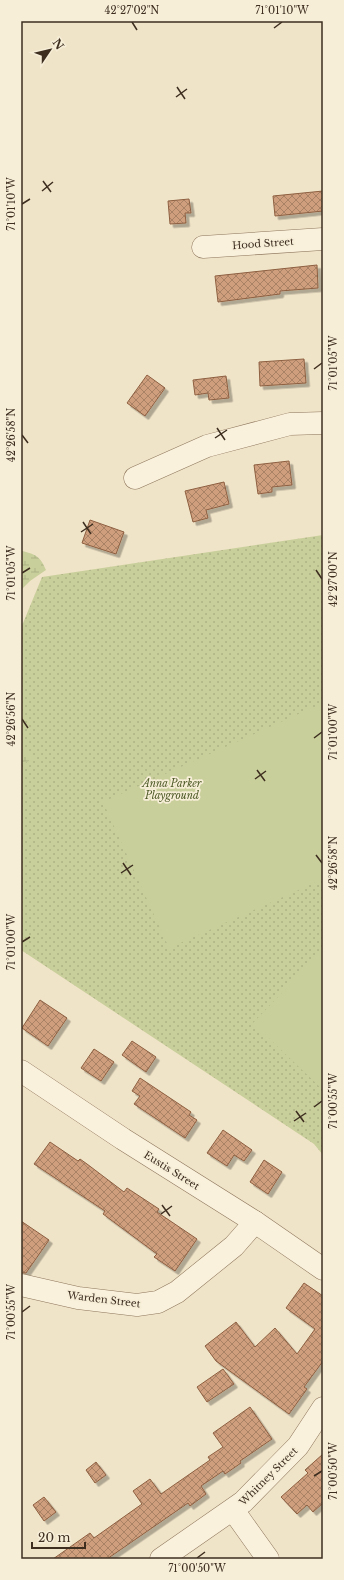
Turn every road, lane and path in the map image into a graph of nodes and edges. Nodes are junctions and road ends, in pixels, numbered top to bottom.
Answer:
1 (323, 239) edge
2 (203, 247) dead end
3 (323, 423) edge
4 (135, 478) dead end
5 (21, 1071) edge
6 (255, 1222) junction
7 (323, 1269) edge
8 (21, 1285) edge
9 (323, 1408) edge
10 (233, 1510) junction
11 (161, 1559) edge
12 (268, 1559) edge

1 - 2 street, Hood Street
3 - 4 street
5 - 6 street, Eustis Street
6 - 7 street, Eustis Street
6 - 8 street, Warden Street
9 - 10 street, Whitney Street
10 - 11 street, Whitney Street
10 - 12 street

